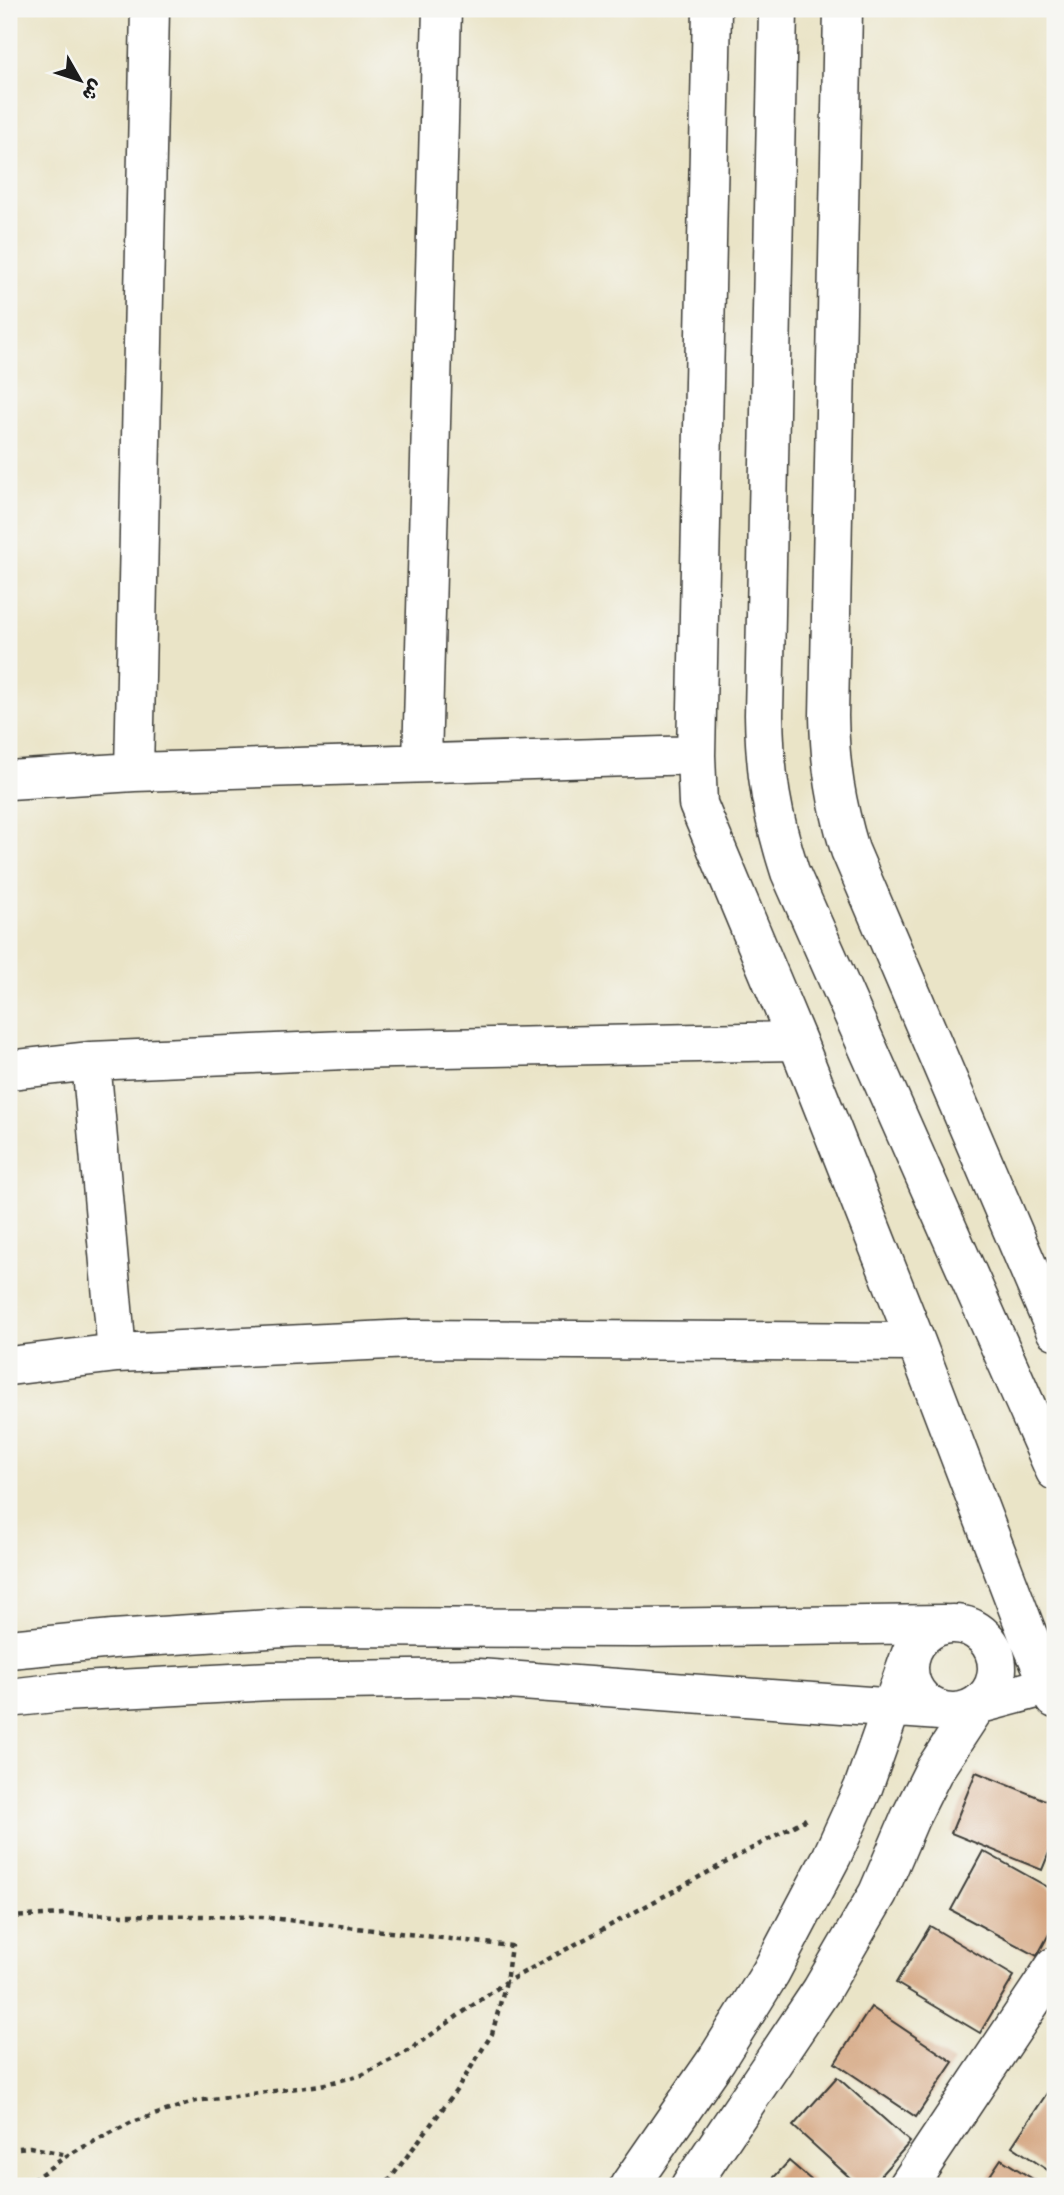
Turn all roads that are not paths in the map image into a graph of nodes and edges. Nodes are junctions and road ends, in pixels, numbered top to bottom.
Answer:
1 (150, 9) edge
2 (442, 9) edge
3 (712, 9) edge
4 (778, 9) edge
5 (843, 9) edge
6 (696, 755) junction
7 (422, 762) junction
8 (134, 772) junction
9 (9, 780) edge
10 (797, 1041) junction
11 (91, 1061) junction
12 (9, 1070) edge
13 (1055, 1330) edge
14 (916, 1342) junction
15 (117, 1353) junction
16 (9, 1366) edge
17 (1055, 1471) edge
18 (944, 1624) junction
19 (1041, 1624) edge
20 (990, 1644) junction
21 (9, 1649) edge
22 (911, 1653) junction
23 (1053, 1689) edge
24 (9, 1698) edge
25 (977, 1705) junction
26 (891, 1708) junction
27 (940, 1711) junction
28 (1055, 1966) edge
29 (629, 2186) edge
30 (690, 2186) edge
31 (908, 2186) edge

1 - 8 street
2 - 7 street
3 - 6 street
4 - 17 street
5 - 13 street
6 - 7 street
6 - 10 street
7 - 8 street
8 - 9 street
10 - 11 street
10 - 14 street
11 - 12 street
11 - 15 street
14 - 15 street
14 - 19 street
15 - 16 street
18 - 20 street
18 - 21 street
18 - 22 street
19 - 20 street
19 - 23 street
20 - 25 street
22 - 26 street
22 - 27 street
23 - 25 street
24 - 26 street
25 - 27 street
25 - 30 street
26 - 27 street
26 - 29 street
28 - 31 street

